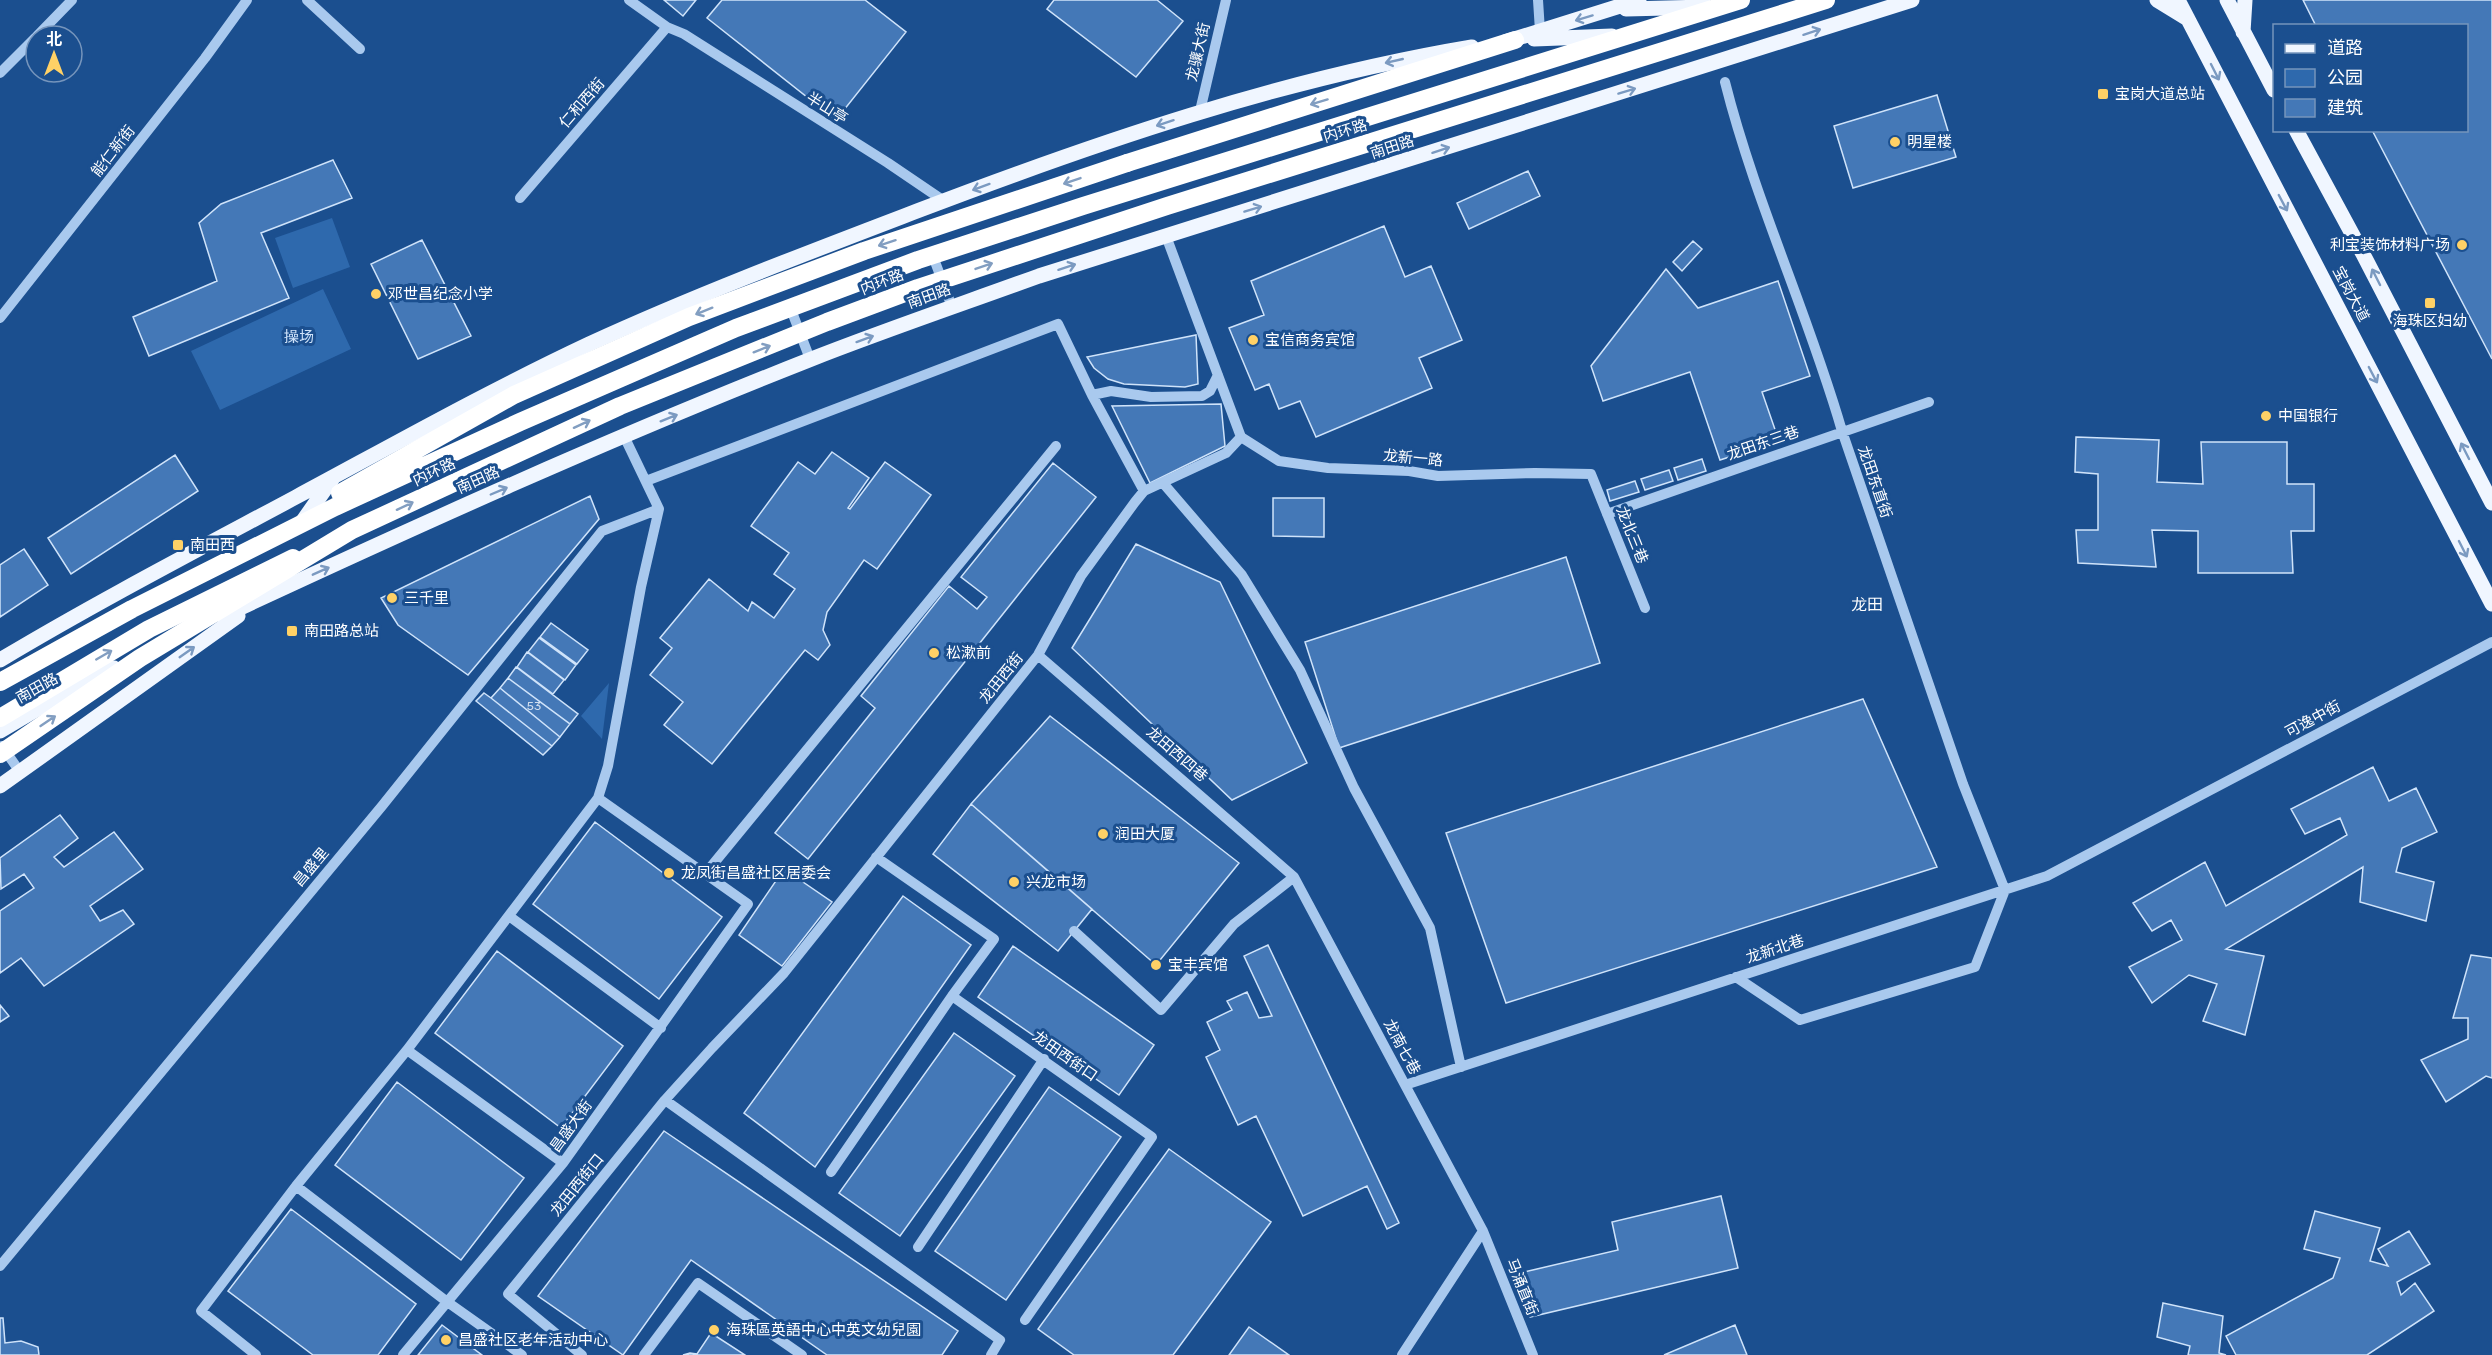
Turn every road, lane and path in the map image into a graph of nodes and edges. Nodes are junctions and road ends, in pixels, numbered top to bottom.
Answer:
1 (72, 0) edge
2 (247, 0) edge
3 (307, 0) edge
4 (630, 0) edge
5 (1226, 0) edge
6 (1538, 0) edge
7 (1639, 0) edge
8 (1751, 0) edge
9 (1826, 0) edge
10 (1912, 0) edge
11 (2157, 0) edge
12 (2178, 0) edge
13 (2227, 0) edge
14 (2245, 0) edge
15 (1736, 3) edge
16 (1610, 10) junction
17 (2189, 20) junction
18 (48, 24) edge
19 (667, 27) junction
20 (1540, 31) junction
21 (2243, 32) junction
22 (1641, 35) junction
23 (1515, 40) junction
24 (24, 48) edge
25 (360, 49) dead end
26 (0, 73) edge
27 (1725, 82) dead end
28 (2273, 88) edge
29 (1200, 111) junction
30 (2297, 132) edge
31 (520, 198) dead end
32 (944, 201) junction
33 (1166, 236) junction
34 (934, 259) junction
35 (952, 307) junction
36 (792, 312) junction
37 (0, 318) edge
38 (810, 360) junction
39 (1218, 375) junction
40 (1092, 394) junction
41 (1929, 402) dead end
42 (1842, 431) junction
43 (624, 436) junction
44 (1241, 437) junction
45 (390, 446) junction
46 (1056, 446) dead end
47 (1591, 474) joint
48 (335, 476) junction
49 (646, 482) junction
50 (1163, 483) junction
51 (1144, 491) junction
52 (352, 502) junction
53 (2492, 503) edge
54 (659, 510) junction
55 (1607, 514) junction
56 (298, 528) junction
57 (351, 530) junction
58 (195, 577) junction
59 (268, 595) junction
60 (168, 596) junction
61 (95, 604) junction
62 (2492, 604) edge
63 (1645, 608) dead end
64 (114, 625) junction
65 (47, 632) junction
66 (2492, 642) edge
67 (1038, 655) junction
68 (0, 660) edge
69 (0, 682) edge
70 (0, 690) edge
71 (0, 718) edge
72 (0, 731) edge
73 (0, 743) edge
74 (0, 754) edge
75 (20, 772) junction
76 (0, 786) edge
77 (598, 798) junction
78 (2148, 823) joint
79 (876, 857) junction
80 (705, 874) junction
81 (1294, 877) junction
82 (2005, 890) junction
83 (509, 916) junction
84 (1074, 931) dead end
85 (784, 973) joint
86 (1736, 977) junction
87 (952, 996) junction
88 (661, 1028) junction
89 (407, 1050) junction
90 (1044, 1059) junction
91 (1461, 1067) junction
92 (1405, 1085) junction
93 (665, 1100) junction
94 (563, 1163) junction
95 (831, 1172) dead end
96 (296, 1186) junction
97 (1483, 1231) junction
98 (918, 1247) dead end
99 (0, 1266) edge
100 (446, 1301) junction
101 (1026, 1320) dead end
102 (256, 1355) edge
103 (403, 1355) edge
104 (522, 1355) edge
105 (582, 1355) edge
106 (644, 1355) edge
107 (802, 1355) edge
108 (991, 1355) edge
109 (1402, 1355) edge
110 (1533, 1355) edge

1 - 18 street
2 - 37 street, 能仁新街
3 - 25 street
4 - 19 street, 半山亭
5 - 29 street, 龙骧大街
6 - 20 street
7 - 16 main road
8 - 15 main road, 南田路
57 -> 9 highway, 内环路, bridge
33 -> 10 main road, 南田路
11 - 17 main road
12 - 17 main road, 宝岗大道
13 - 21 main road
14 - 21 main road
15 - 16 main road
15 - 22 main road, 南田路
15 - 58 highway, 内环路, bridge
16 -> 20 main road
17 -> 62 main road, 宝岗大道
19 - 31 street, 仁和西街
19 - 32 street, 半山亭
20 - 23 main road
21 - 28 main road
22 - 23 main road
22 - 34 main road, 南田路
23 -> 29 main road
23 -> 58 highway, bridge
24 - 26 street
27 - 42 street, 龙田东直街
29 -> 32 main road
53 -> 30 main road, 宝岗大道
32 - 45 main road
35 -> 33 main road, 南田路
33 - 39 street
34 - 35 street
34 - 36 main road, 南田路
38 -> 35 main road, 南田路
36 - 38 street
36 - 52 main road, 南田路
43 -> 38 main road, 南田路
39 - 40 street
39 - 44 street
40 - 49 street
40 - 51 street
41 - 42 street, 龙田东三巷
42 - 55 street, 龙田东三巷
42 - 82 street, 龙田东直街
43 - 49 street
59 -> 43 main road, 南田路
44 - 47 street, 龙新一路
44 - 50 street
45 - 48 main road
45 - 52 main road
46 - 80 street
47 - 55 street, 龙北三巷
48 - 56 main road
48 - 61 main road
49 - 54 street
50 - 51 street
50 - 91 street
51 - 67 street, 龙田西街
52 - 56 main road, 南田路
54 - 77 street
54 - 99 street, 昌盛里
55 - 63 street, 龙北三巷
56 - 60 main road, 南田路
71 -> 57 highway, 内环路, bridge
74 -> 57 highway, bridge
58 - 69 highway, 内环路, bridge
59 - 72 main road, 南田路
75 -> 59 main road
60 - 61 main road
60 - 64 main road, 南田路
61 - 65 main road
64 - 65 main road
64 - 70 main road, 南田路
65 - 68 main road
66 - 78 street, 可逸中街
67 - 79 street, 龙田西街
67 - 81 street, 龙田西四巷
73 - 75 street
75 - 76 main road
77 - 80 street
77 - 83 street
78 - 82 street, 龙新北巷
79 - 85 street, 龙田西街
79 - 87 street
80 - 88 street, 昌盛大街
81 - 84 street
81 - 92 street, 龙南七巷
82 - 86 street, 龙新北巷
82 - 86 street
83 - 88 street
83 - 89 street
85 - 93 street, 龙田西街口
86 - 91 street, 龙新北巷
87 - 90 street, 龙田西街口
87 - 95 street
88 - 94 street, 昌盛大街
89 - 94 street
89 - 96 street
90 - 98 street
90 - 101 street, 龙田西街口
91 - 92 street, 龙新北巷
92 - 97 street, 龙南七巷
93 - 105 street, 龙田西街口
93 - 108 street
94 - 100 street, 昌盛大街
96 - 100 street
96 - 102 street
97 - 109 street
97 - 110 street, 马涌直街
100 - 103 street, 昌盛大街
100 - 104 street
106 - 107 street

